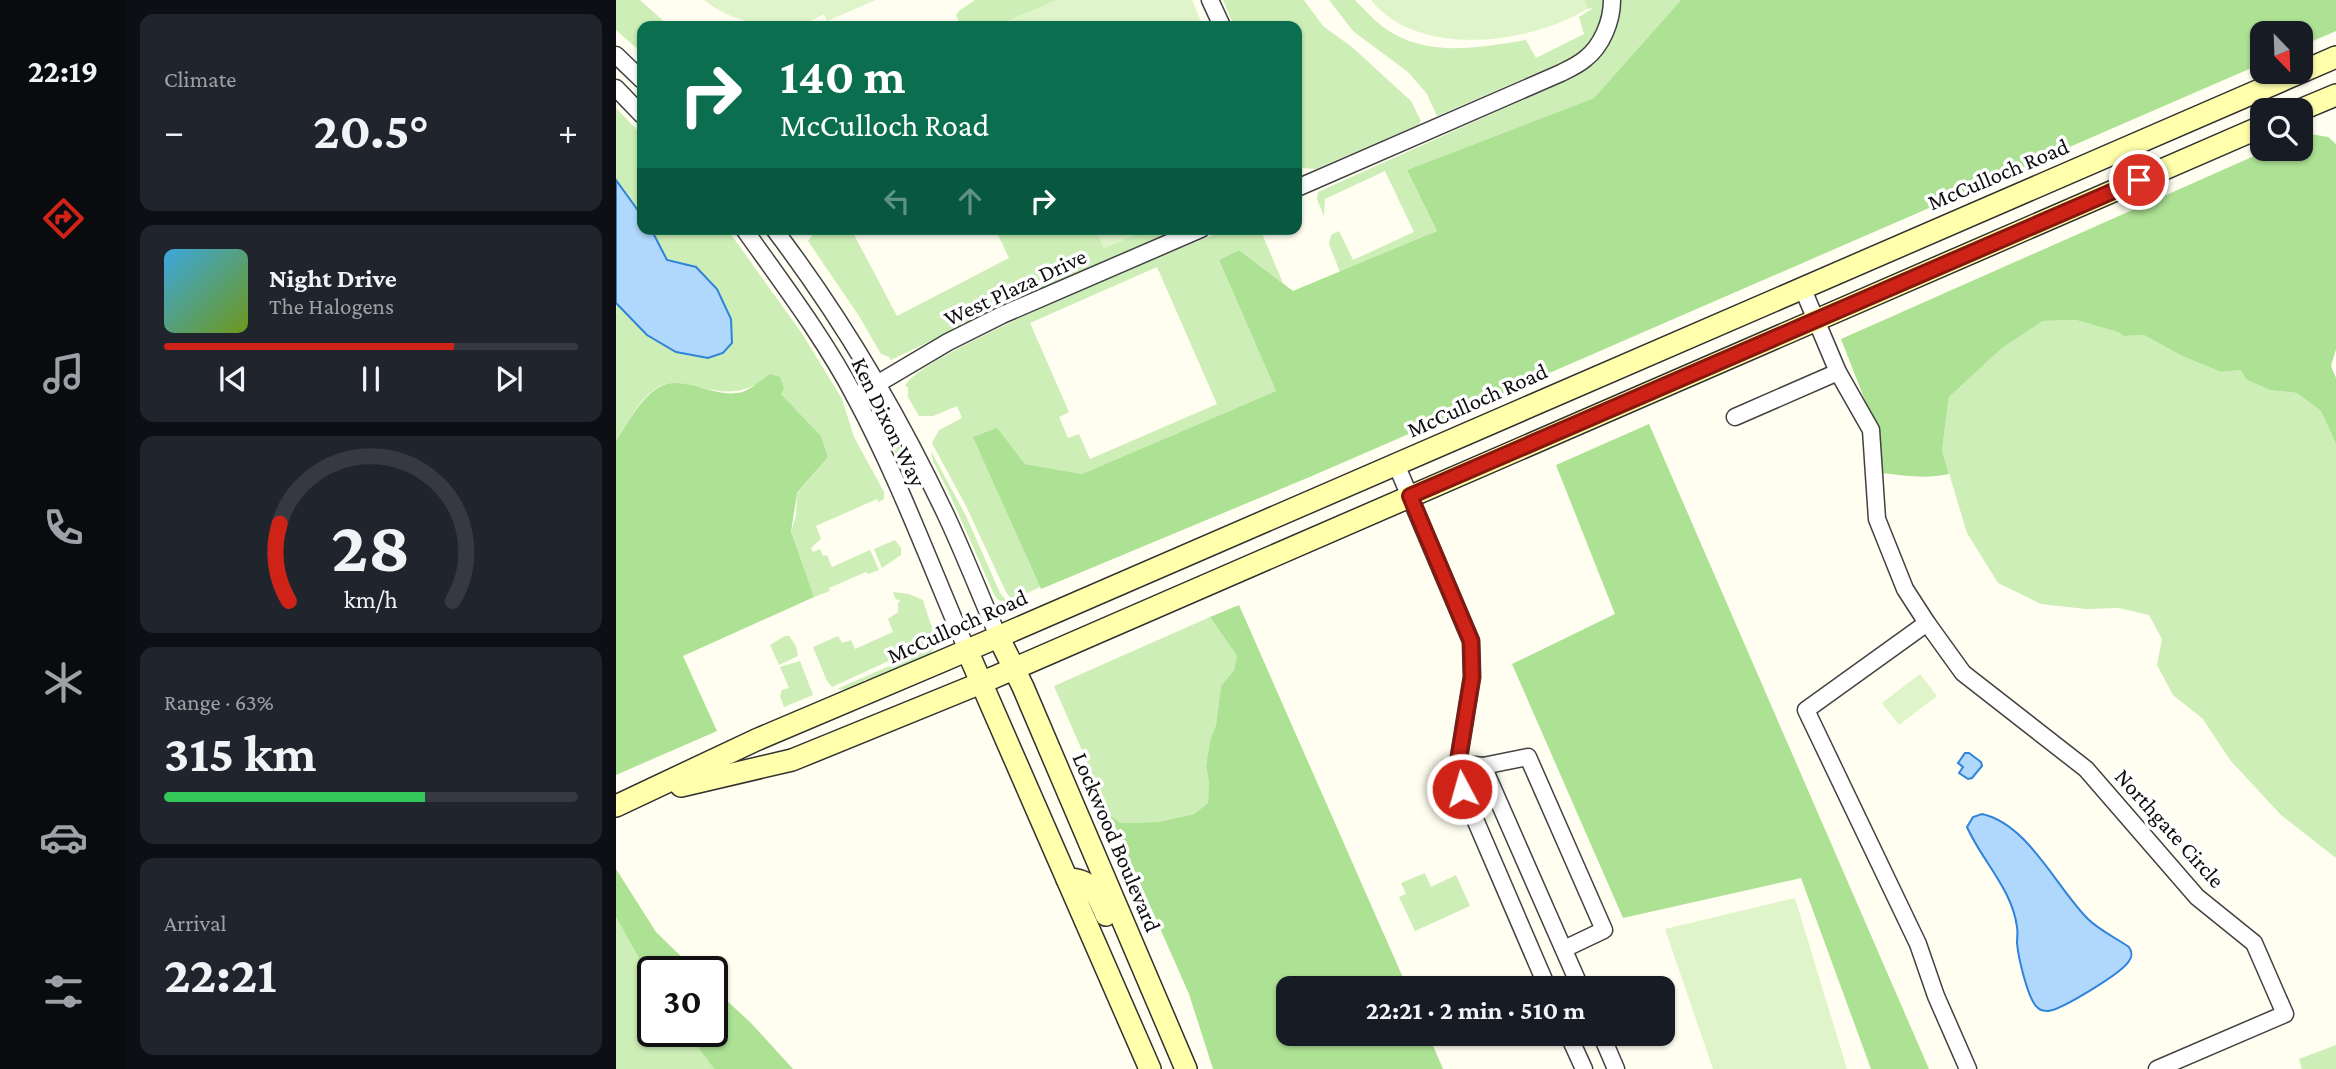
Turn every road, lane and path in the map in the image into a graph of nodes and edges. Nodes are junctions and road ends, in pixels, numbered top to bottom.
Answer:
1 (1210, 0) edge
2 (1612, 0) edge
3 (1220, 21) edge
4 (616, 55) edge
5 (2336, 57) edge
6 (637, 75) edge
7 (616, 88) edge
8 (2336, 95) edge
9 (2313, 105) edge
10 (637, 110) edge
11 (2250, 133) edge
12 (1302, 186) edge
13 (748, 235) edge
14 (778, 235) edge
15 (1187, 235) edge
16 (1802, 288) junction
17 (1817, 320) junction
18 (1838, 372) junction
19 (876, 384) junction
20 (855, 397) junction
21 (1735, 417) dead end
22 (1396, 464) junction
23 (1410, 496) junction
24 (1927, 623) junction
25 (999, 636) junction
26 (967, 650) junction
27 (1013, 669) junction
28 (981, 683) junction
29 (756, 740) junction
30 (792, 760) junction
31 (1458, 763) junction
32 (1483, 766) junction
33 (642, 795) junction
34 (616, 806) edge
35 (1067, 879) junction
36 (1083, 916) junction
37 (1563, 950) junction
38 (1542, 976) edge
39 (1575, 976) edge
40 (1147, 980) junction
41 (1164, 1018) junction
42 (1573, 1046) edge
43 (1606, 1046) edge
44 (1150, 1069) edge
45 (1186, 1069) edge
46 (1584, 1069) edge
47 (1616, 1069) edge
48 (1968, 1069) edge
49 (2157, 1069) edge

1 - 3 street
2 - 12 street
4 - 6 street
5 - 16 main road, McCulloch Road
7 - 10 street
8 - 9 main road
11 - 17 main road, McCulloch Road
13 - 20 street, Ken Dixon Way
14 - 19 street, Ken Dixon Way
15 - 19 street, West Plaza Drive
16 - 17 street, Northgate Circle
16 - 22 main road, McCulloch Road
17 - 18 street, Northgate Circle
17 - 23 main road, McCulloch Road
18 - 21 street
18 - 24 street, Northgate Circle
19 - 20 street, West Plaza Drive
19 - 25 street, Ken Dixon Way
20 - 26 street, Ken Dixon Way
22 - 23 street
22 - 25 main road, McCulloch Road
23 - 27 main road, McCulloch Road
23 - 31 street
24 - 48 street
24 - 49 street, Northgate Circle
25 - 26 main road, McCulloch Road
25 - 27 main road, Lockwood Boulevard
26 - 28 main road
26 - 29 main road, McCulloch Road
27 - 28 main road, McCulloch Road
27 - 40 main road, Lockwood Boulevard
28 - 30 main road, McCulloch Road
28 - 35 main road
29 - 30 main road
29 - 33 main road, McCulloch Road
30 - 33 main road, McCulloch Road
31 - 32 street
31 - 38 street
32 - 37 street
32 - 37 street
33 - 34 main road, McCulloch Road
35 - 36 main road
35 - 40 main road
36 - 41 main road
36 - 44 main road
37 - 39 street
40 - 41 main road, Lockwood Boulevard
41 - 45 main road, Lockwood Boulevard
42 - 46 street
43 - 47 street

